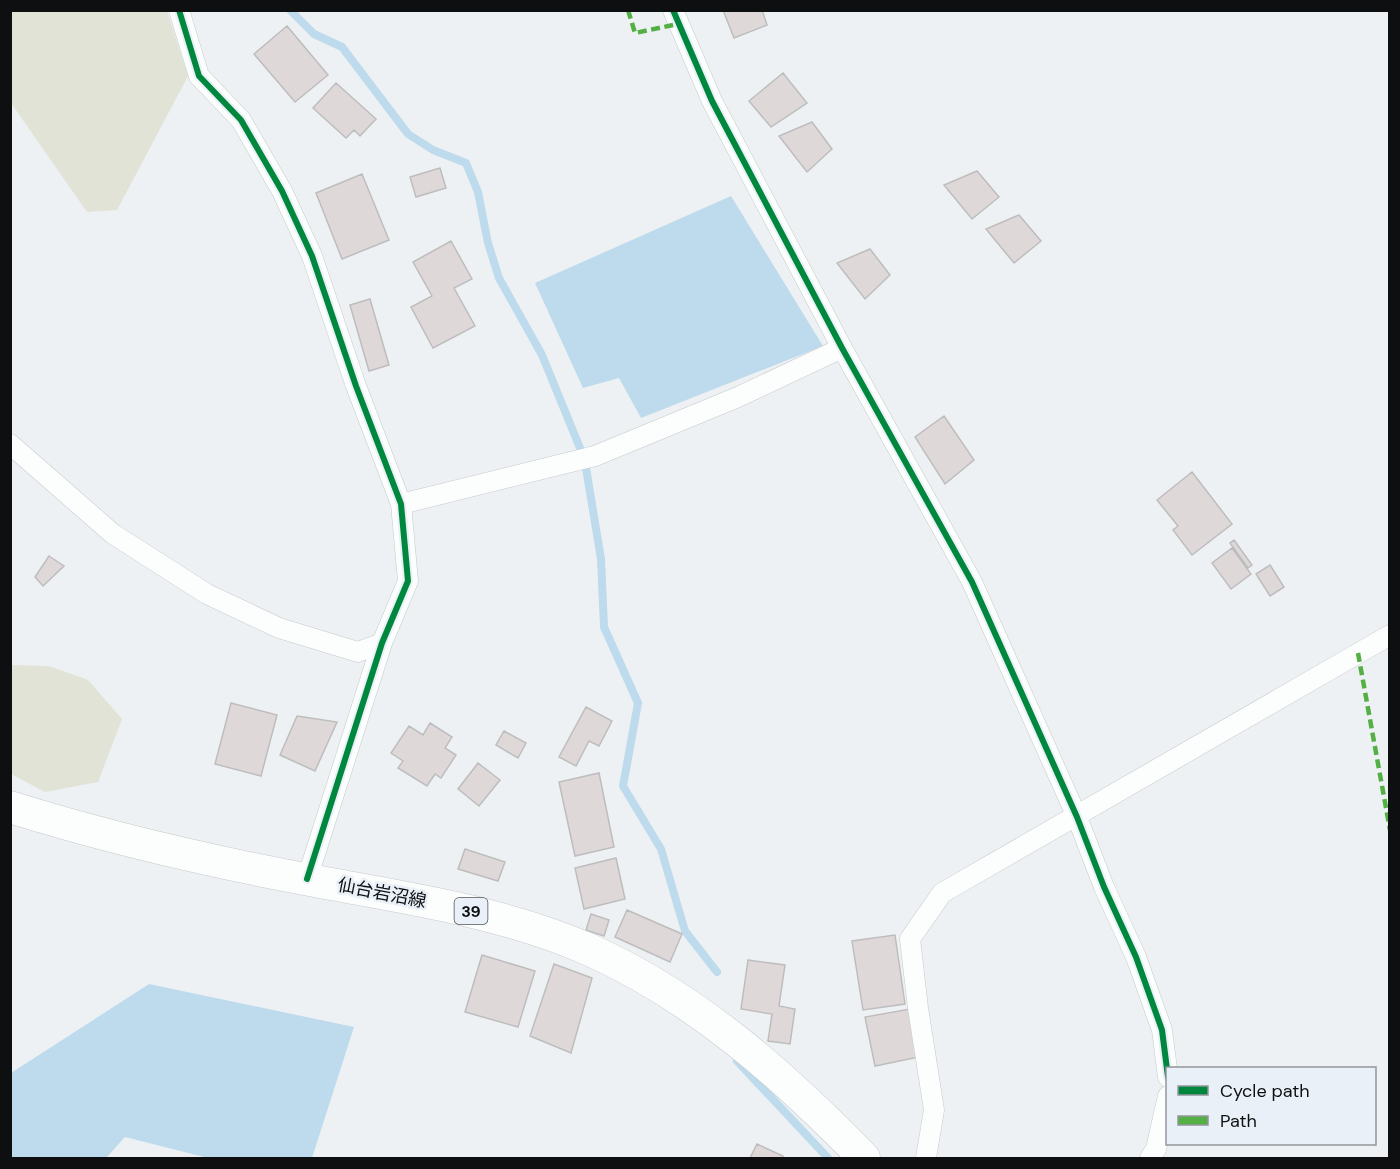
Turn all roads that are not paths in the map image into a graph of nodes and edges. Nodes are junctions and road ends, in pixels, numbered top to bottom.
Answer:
1 (179, 10) edge
2 (674, 10) edge
3 (842, 348) junction
4 (10, 444) edge
5 (401, 504) junction
6 (1389, 635) edge
7 (382, 644) junction
8 (10, 807) edge
9 (1077, 817) junction
10 (307, 879) junction
11 (1166, 1068) edge
12 (1166, 1101) edge
13 (864, 1158) edge
14 (926, 1158) edge
15 (1150, 1158) edge

1 - 5 street
2 - 3 street
3 - 5 street
3 - 9 street
4 - 7 street
5 - 7 street
6 - 9 street
7 - 10 street
8 - 10 main road, 仙台岩沼線 / 39
9 - 11 street
9 - 14 street
10 - 13 main road, 仙台岩沼線 / 39
12 - 15 street

